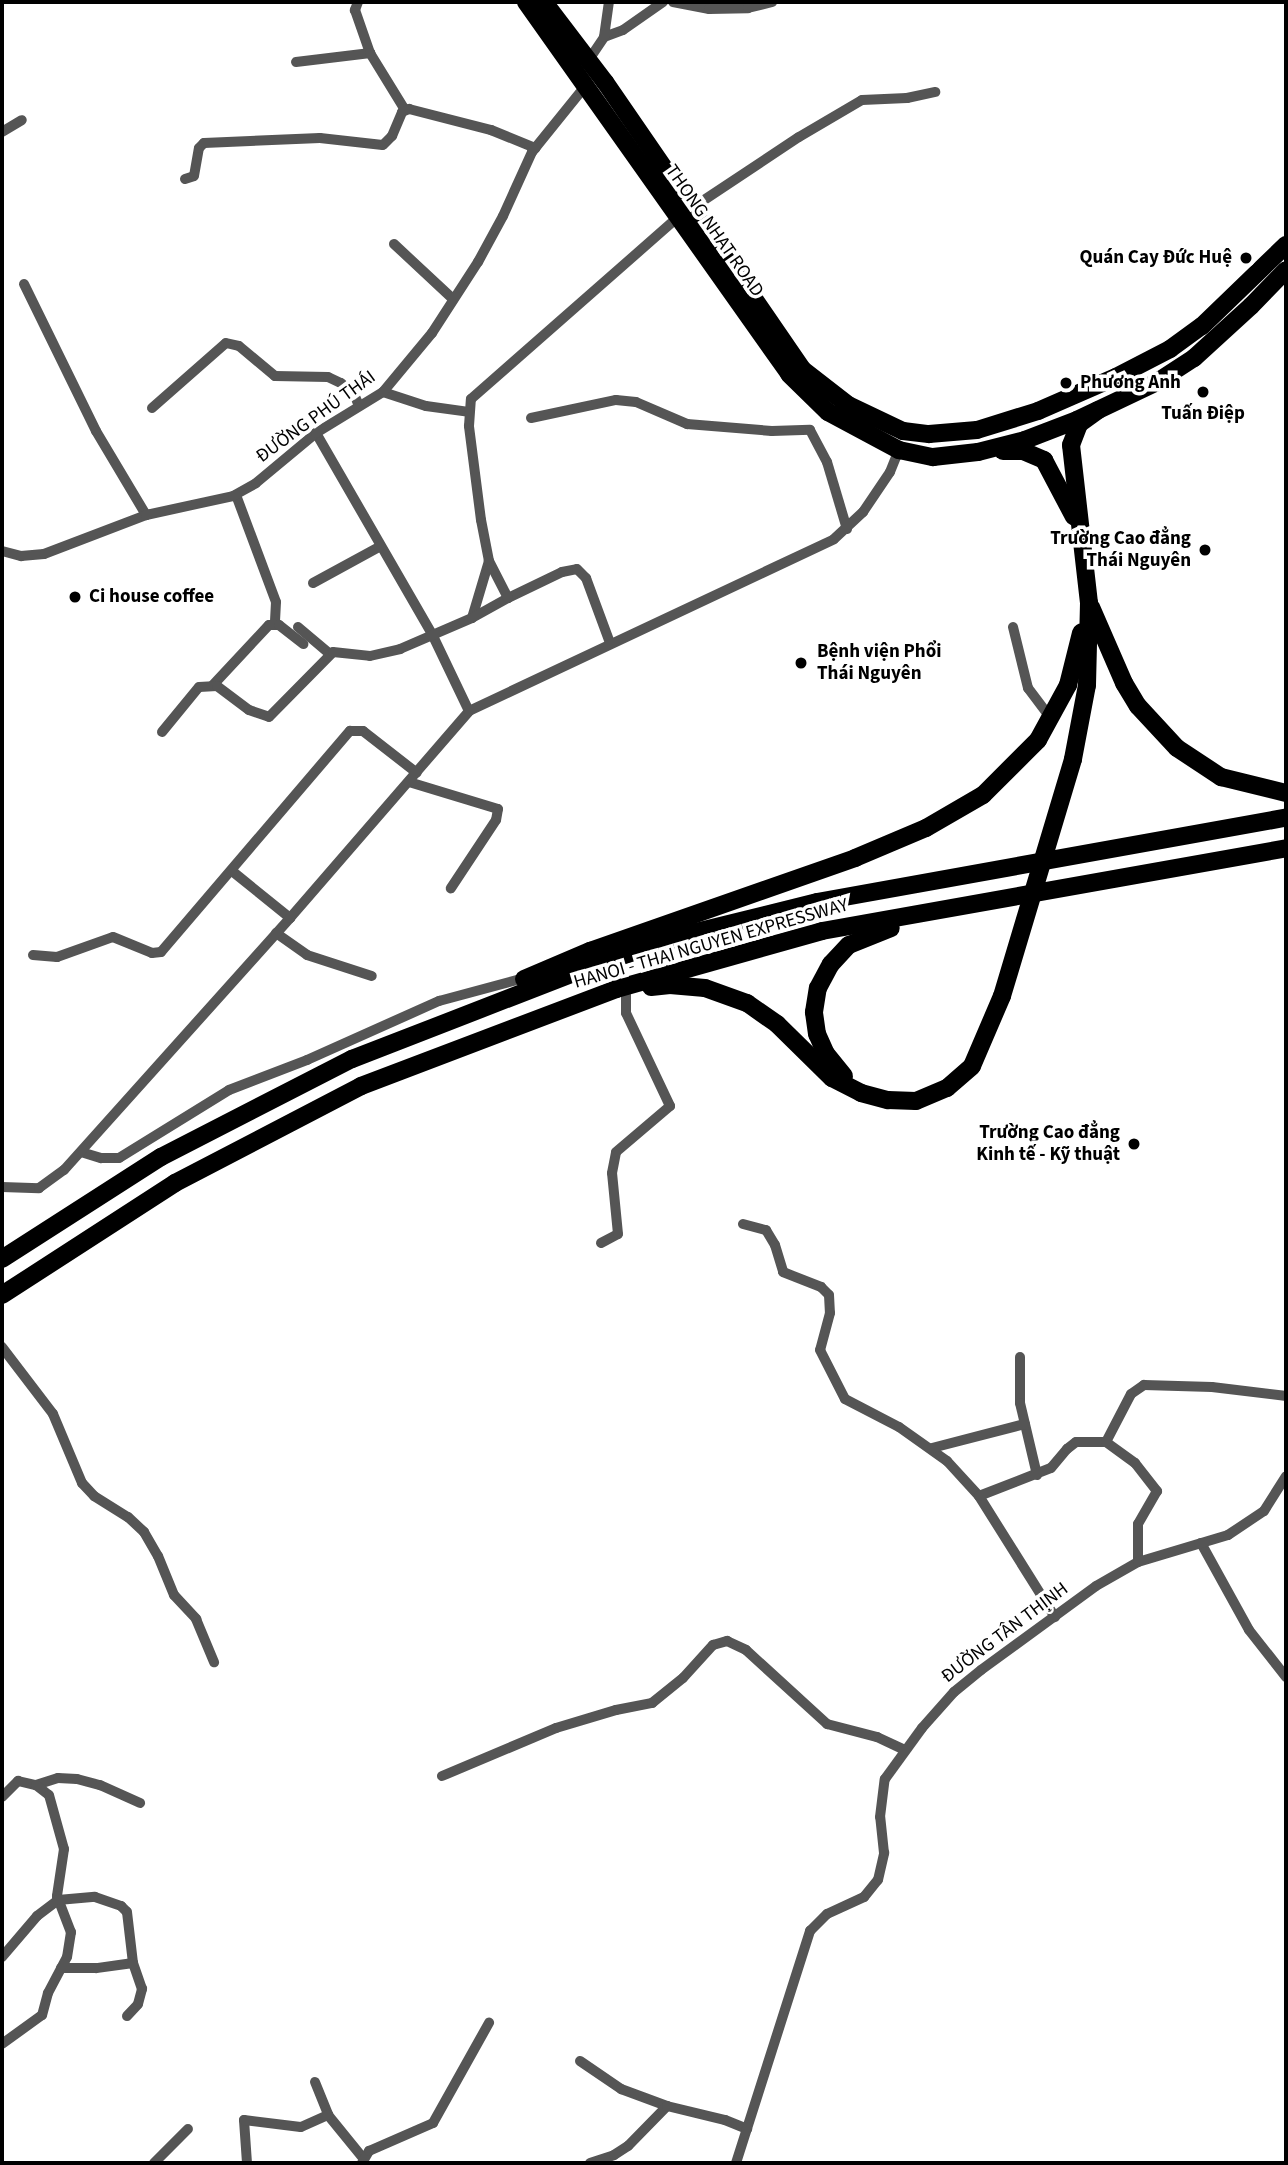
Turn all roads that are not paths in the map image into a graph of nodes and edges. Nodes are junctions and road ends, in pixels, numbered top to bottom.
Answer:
1 (358, 2) edge
2 (526, 2) edge
3 (544, 2) edge
4 (609, 2) edge
5 (663, 2) edge
6 (673, 2) edge
7 (772, 2) edge
8 (604, 37) junction
9 (370, 53) junction
10 (296, 62) dead end
11 (591, 73) junction
12 (935, 92) dead end
13 (405, 110) junction
14 (22, 120) dead end
15 (2, 132) edge
16 (535, 148) junction
17 (185, 179) dead end
18 (685, 212) junction
19 (394, 244) dead end
20 (1286, 245) edge
21 (1286, 270) edge
22 (24, 284) dead end
23 (453, 299) junction
24 (1090, 389) junction
25 (383, 392) junction
26 (359, 407) junction
27 (152, 408) dead end
28 (1098, 410) junction
29 (469, 412) junction
30 (531, 418) dead end
31 (993, 425) junction
32 (902, 431) junction
33 (1050, 431) junction
34 (316, 433) junction
35 (900, 450) junction
36 (978, 452) junction
37 (1075, 471) junction
38 (1056, 478) junction
39 (236, 495) junction
40 (146, 515) junction
41 (1079, 528) junction
42 (847, 529) junction
43 (381, 546) junction
44 (2, 551) edge
45 (489, 561) junction
46 (313, 583) dead end
47 (508, 598) junction
48 (1089, 603) junction
49 (472, 618) junction
50 (275, 624) junction
51 (298, 627) dead end
52 (1013, 627) dead end
53 (433, 636) junction
54 (610, 643) junction
55 (303, 644) dead end
56 (330, 654) junction
57 (213, 685) junction
58 (469, 711) junction
59 (1050, 717) junction
60 (162, 732) dead end
61 (417, 773) junction
62 (409, 782) junction
63 (1286, 793) edge
64 (1286, 818) edge
65 (1286, 848) edge
66 (1211, 861) junction
67 (232, 871) junction
68 (451, 888) dead end
69 (290, 918) junction
70 (276, 933) junction
71 (33, 955) dead end
72 (372, 976) dead end
73 (531, 976) junction
74 (626, 995) junction
75 (490, 1035) junction
76 (352, 1059) junction
77 (861, 1093) junction
78 (81, 1152) junction
79 (2, 1187) edge
80 (743, 1224) dead end
81 (601, 1243) dead end
82 (2, 1259) edge
83 (2, 1295) edge
84 (2, 1347) edge
85 (1020, 1357) dead end
86 (1286, 1396) edge
87 (1025, 1424) junction
88 (1106, 1442) junction
89 (932, 1448) junction
90 (1037, 1475) junction
91 (1286, 1476) edge
92 (979, 1496) junction
93 (1201, 1543) junction
94 (1138, 1562) junction
95 (1055, 1617) junction
96 (214, 1661) dead end
97 (1286, 1677) edge
98 (905, 1751) junction
99 (442, 1776) dead end
100 (36, 1785) junction
101 (2, 1797) edge
102 (140, 1803) dead end
103 (58, 1900) junction
104 (2, 1957) edge
105 (133, 1963) junction
106 (61, 1968) junction
107 (127, 2016) dead end
108 (489, 2023) dead end
109 (2, 2044) edge
110 (580, 2060) dead end
111 (315, 2082) dead end
112 (667, 2106) junction
113 (328, 2115) junction
114 (188, 2129) dead end
115 (747, 2129) junction
116 (363, 2161) edge
117 (154, 2163) edge
118 (247, 2163) edge
119 (590, 2163) edge
120 (736, 2163) edge

1 - 9 street
2 - 11 highway, THONG NHAT ROAD
3 - 11 highway, THONG NHAT ROAD
4 - 8 street
5 - 8 street
6 - 7 street
8 - 11 street, ĐƯỜNG PHÚ THÁI
9 - 10 street
9 - 13 street
11 - 16 street, ĐƯỜNG PHÚ THÁI
11 - 18 highway, THONG NHAT ROAD
12 - 18 street
13 - 16 street
13 - 17 street
14 - 15 street
16 - 23 street, ĐƯỜNG PHÚ THÁI
18 - 29 street
18 - 32 highway, THONG NHAT ROAD
18 - 35 highway, THONG NHAT ROAD
19 - 23 street
20 - 24 highway
21 - 28 highway
22 - 40 street
23 - 25 street, ĐƯỜNG PHÚ THÁI
24 - 31 highway
24 - 33 highway
25 - 26 street, ĐƯỜNG PHÚ THÁI
25 - 29 street
26 - 27 street
26 - 34 street, ĐƯỜNG PHÚ THÁI
28 - 33 highway
28 - 37 highway
29 - 45 street
30 - 42 street
31 - 32 highway
31 - 33 highway
32 - 35 highway
33 - 36 highway
33 - 37 highway
33 - 38 highway
34 - 39 street, ĐƯỜNG PHÚ THÁI
34 - 43 street
35 - 36 highway, THONG NHAT ROAD
35 - 42 street
36 - 38 highway
37 - 41 highway
38 - 41 highway
39 - 40 street, ĐƯỜNG PHÚ THÁI
39 - 50 street
40 - 44 street, ĐƯỜNG PHÚ THÁI
41 - 48 highway
42 - 54 street
43 - 46 street
43 - 53 street
45 - 47 street
45 - 49 street
47 - 49 street
47 - 54 street
48 - 59 highway
48 - 63 highway
48 - 77 highway
49 - 53 street
50 - 55 street
50 - 57 street
51 - 56 street
52 - 59 street
53 - 56 street
53 - 58 street
54 - 58 street
56 - 57 street
57 - 60 street
58 - 61 street
59 - 73 highway
61 - 62 street
61 - 67 street
62 - 68 street
62 - 69 street
64 - 76 highway, HANOI - THAI NGUYEN EXPRESSWAY
65 - 66 highway, HANOI - THAI NGUYEN EXPRESSWAY
66 - 75 highway, HANOI - THAI NGUYEN EXPRESSWAY
66 - 77 highway
67 - 69 street
67 - 71 street
69 - 70 street
70 - 72 street
70 - 78 street
73 - 76 highway
73 - 78 street
74 - 75 highway
74 - 77 highway
74 - 81 street
75 - 83 highway, HANOI - THAI NGUYEN EXPRESSWAY
76 - 82 highway, HANOI - THAI NGUYEN EXPRESSWAY
78 - 79 street
80 - 89 street
84 - 96 street
85 - 87 street
86 - 88 street
87 - 89 street
87 - 90 street
88 - 90 street
88 - 94 street
89 - 92 street
90 - 92 street
91 - 93 street, ĐƯỜNG TÂN THỊNH
92 - 95 street
93 - 94 street, ĐƯỜNG TÂN THỊNH
93 - 97 street
94 - 95 street, ĐƯỜNG TÂN THỊNH
95 - 98 street, ĐƯỜNG TÂN THỊNH
98 - 99 street
98 - 115 street, ĐƯỜNG TÂN THỊNH
100 - 101 street
100 - 102 street
100 - 103 street
103 - 104 street
103 - 105 street
103 - 106 street
105 - 106 street
105 - 107 street
106 - 109 street
108 - 116 street
110 - 112 street
111 - 113 street
112 - 115 street
112 - 119 street
113 - 116 street
113 - 118 street
114 - 117 street
115 - 120 street, ĐƯỜNG TÂN THỊNH

